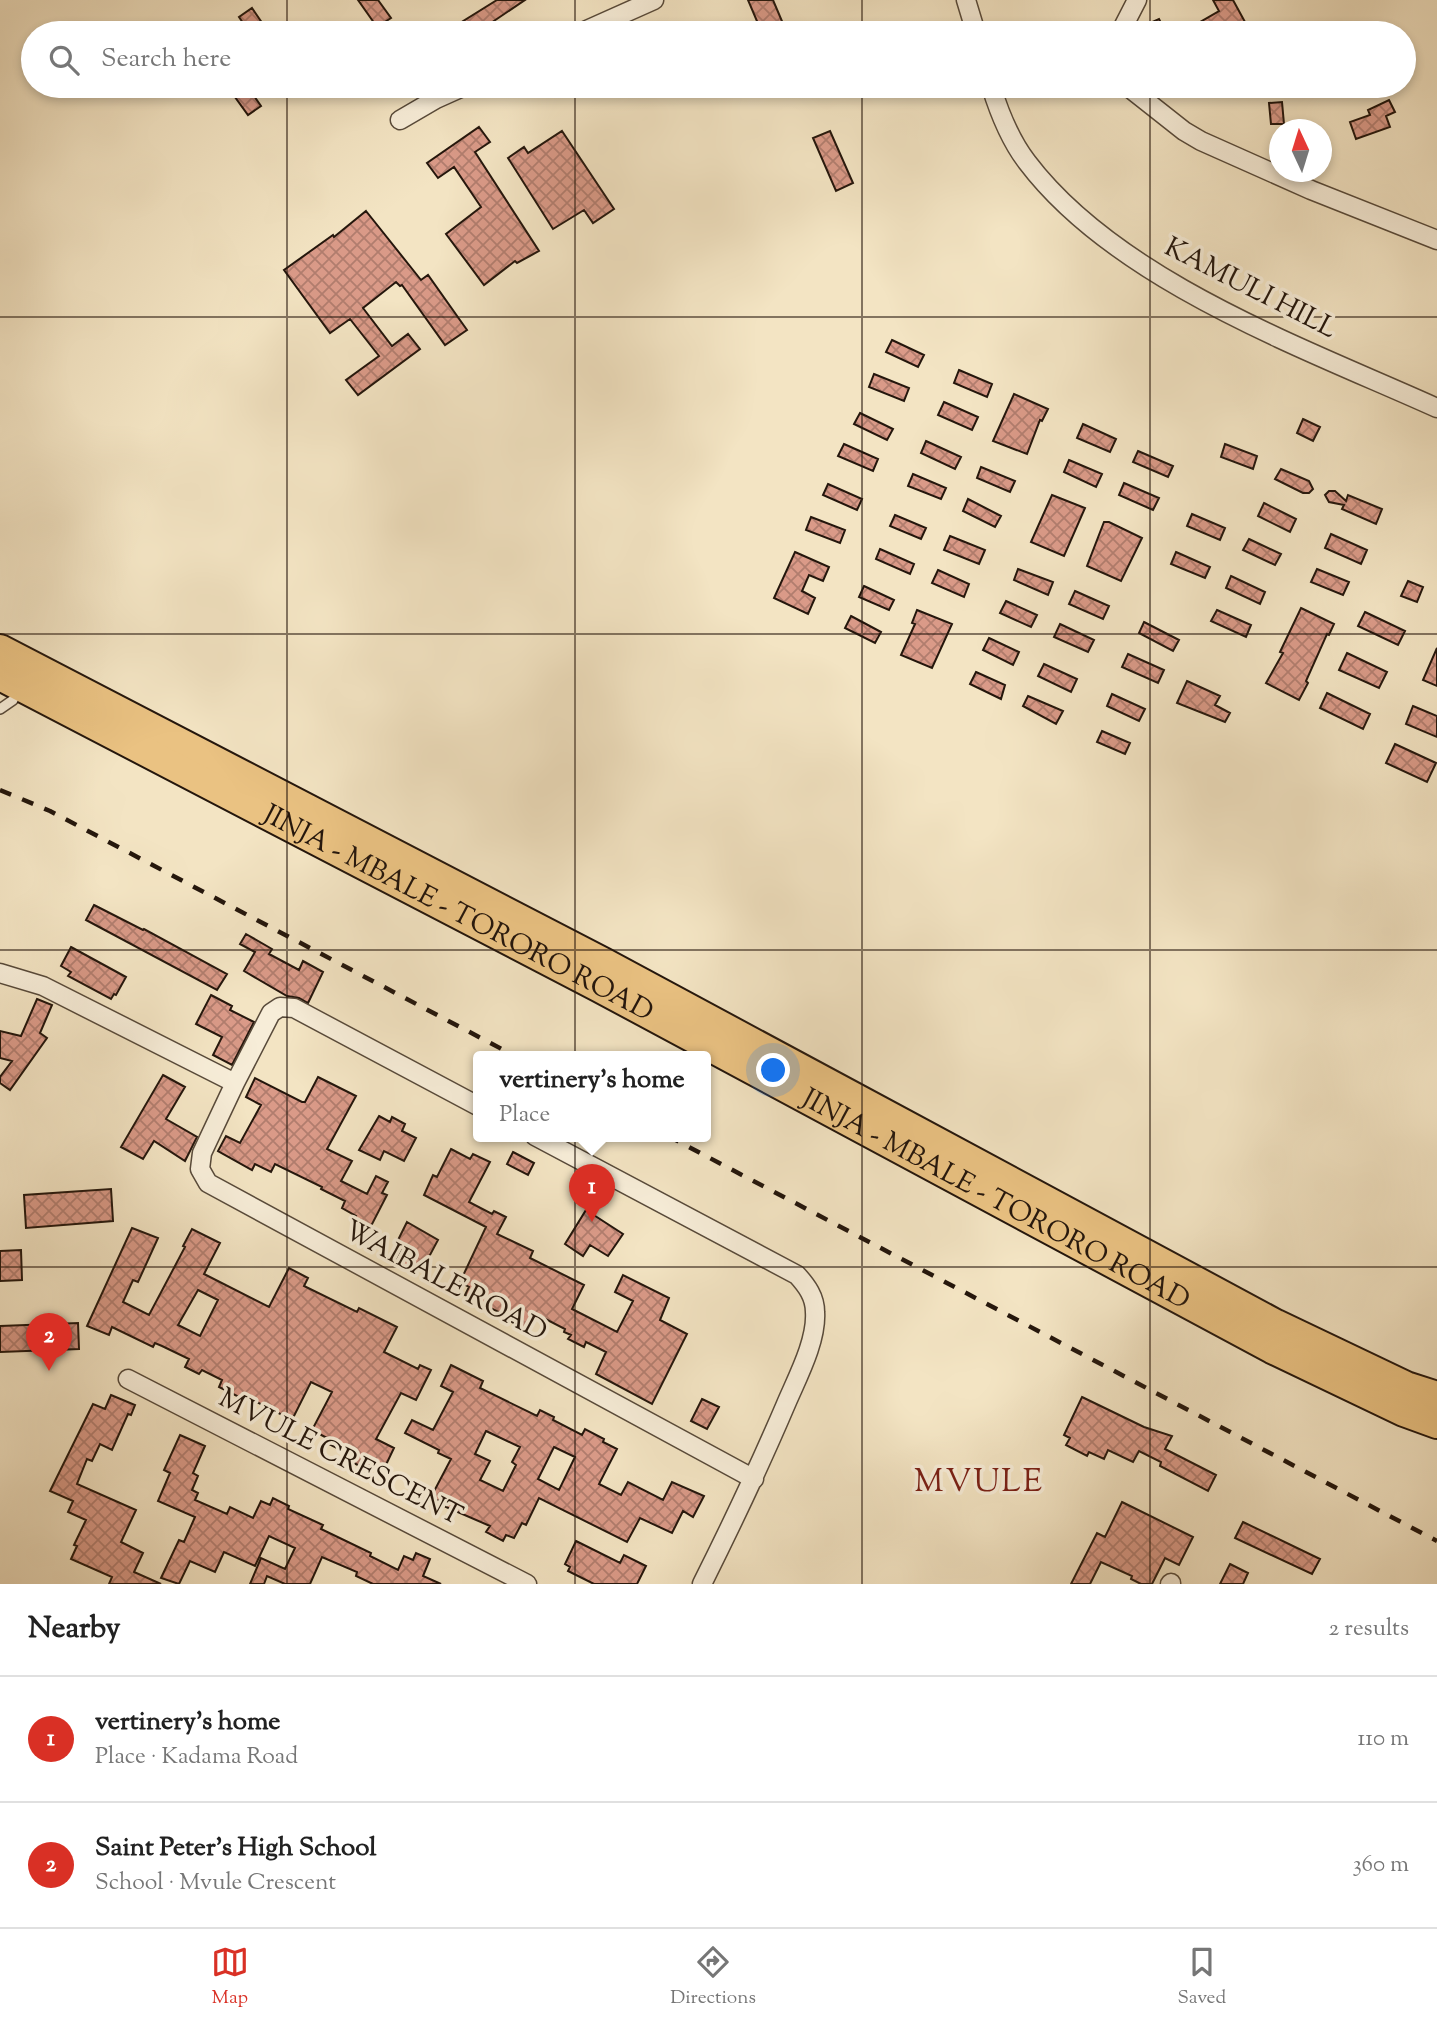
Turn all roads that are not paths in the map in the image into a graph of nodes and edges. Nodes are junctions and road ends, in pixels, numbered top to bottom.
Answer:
1 (654, 0) edge
2 (966, 0) edge
3 (1137, 0) edge
4 (607, 21) edge
5 (972, 21) edge
6 (1126, 21) edge
7 (438, 98) edge
8 (996, 98) edge
9 (1142, 98) edge
10 (400, 120) dead end
11 (1437, 240) edge
12 (1437, 408) edge
13 (0, 649) edge
14 (10, 680) edge
15 (0, 709) edge
16 (0, 973) edge
17 (235, 1083) junction
18 (473, 1103) edge
19 (546, 1142) edge
20 (128, 1379) dead end
21 (1437, 1396) edge
22 (1437, 1423) edge
23 (754, 1479) junction
24 (527, 1584) edge
25 (702, 1584) edge

1 - 4 street
2 - 5 street
3 - 6 street
7 - 10 street
8 - 12 street, KAMULI HILL
9 - 11 street
13 - 21 highway, JINJA - MBALE - TORORO ROAD
14 - 15 lane
14 - 22 highway, JINJA - MBALE - TORORO ROAD
16 - 17 street
17 - 18 street, WAIBALE ROAD
17 - 23 street, WAIBALE ROAD
19 - 23 street
20 - 24 street, MVULE CRESCENT
23 - 25 street

